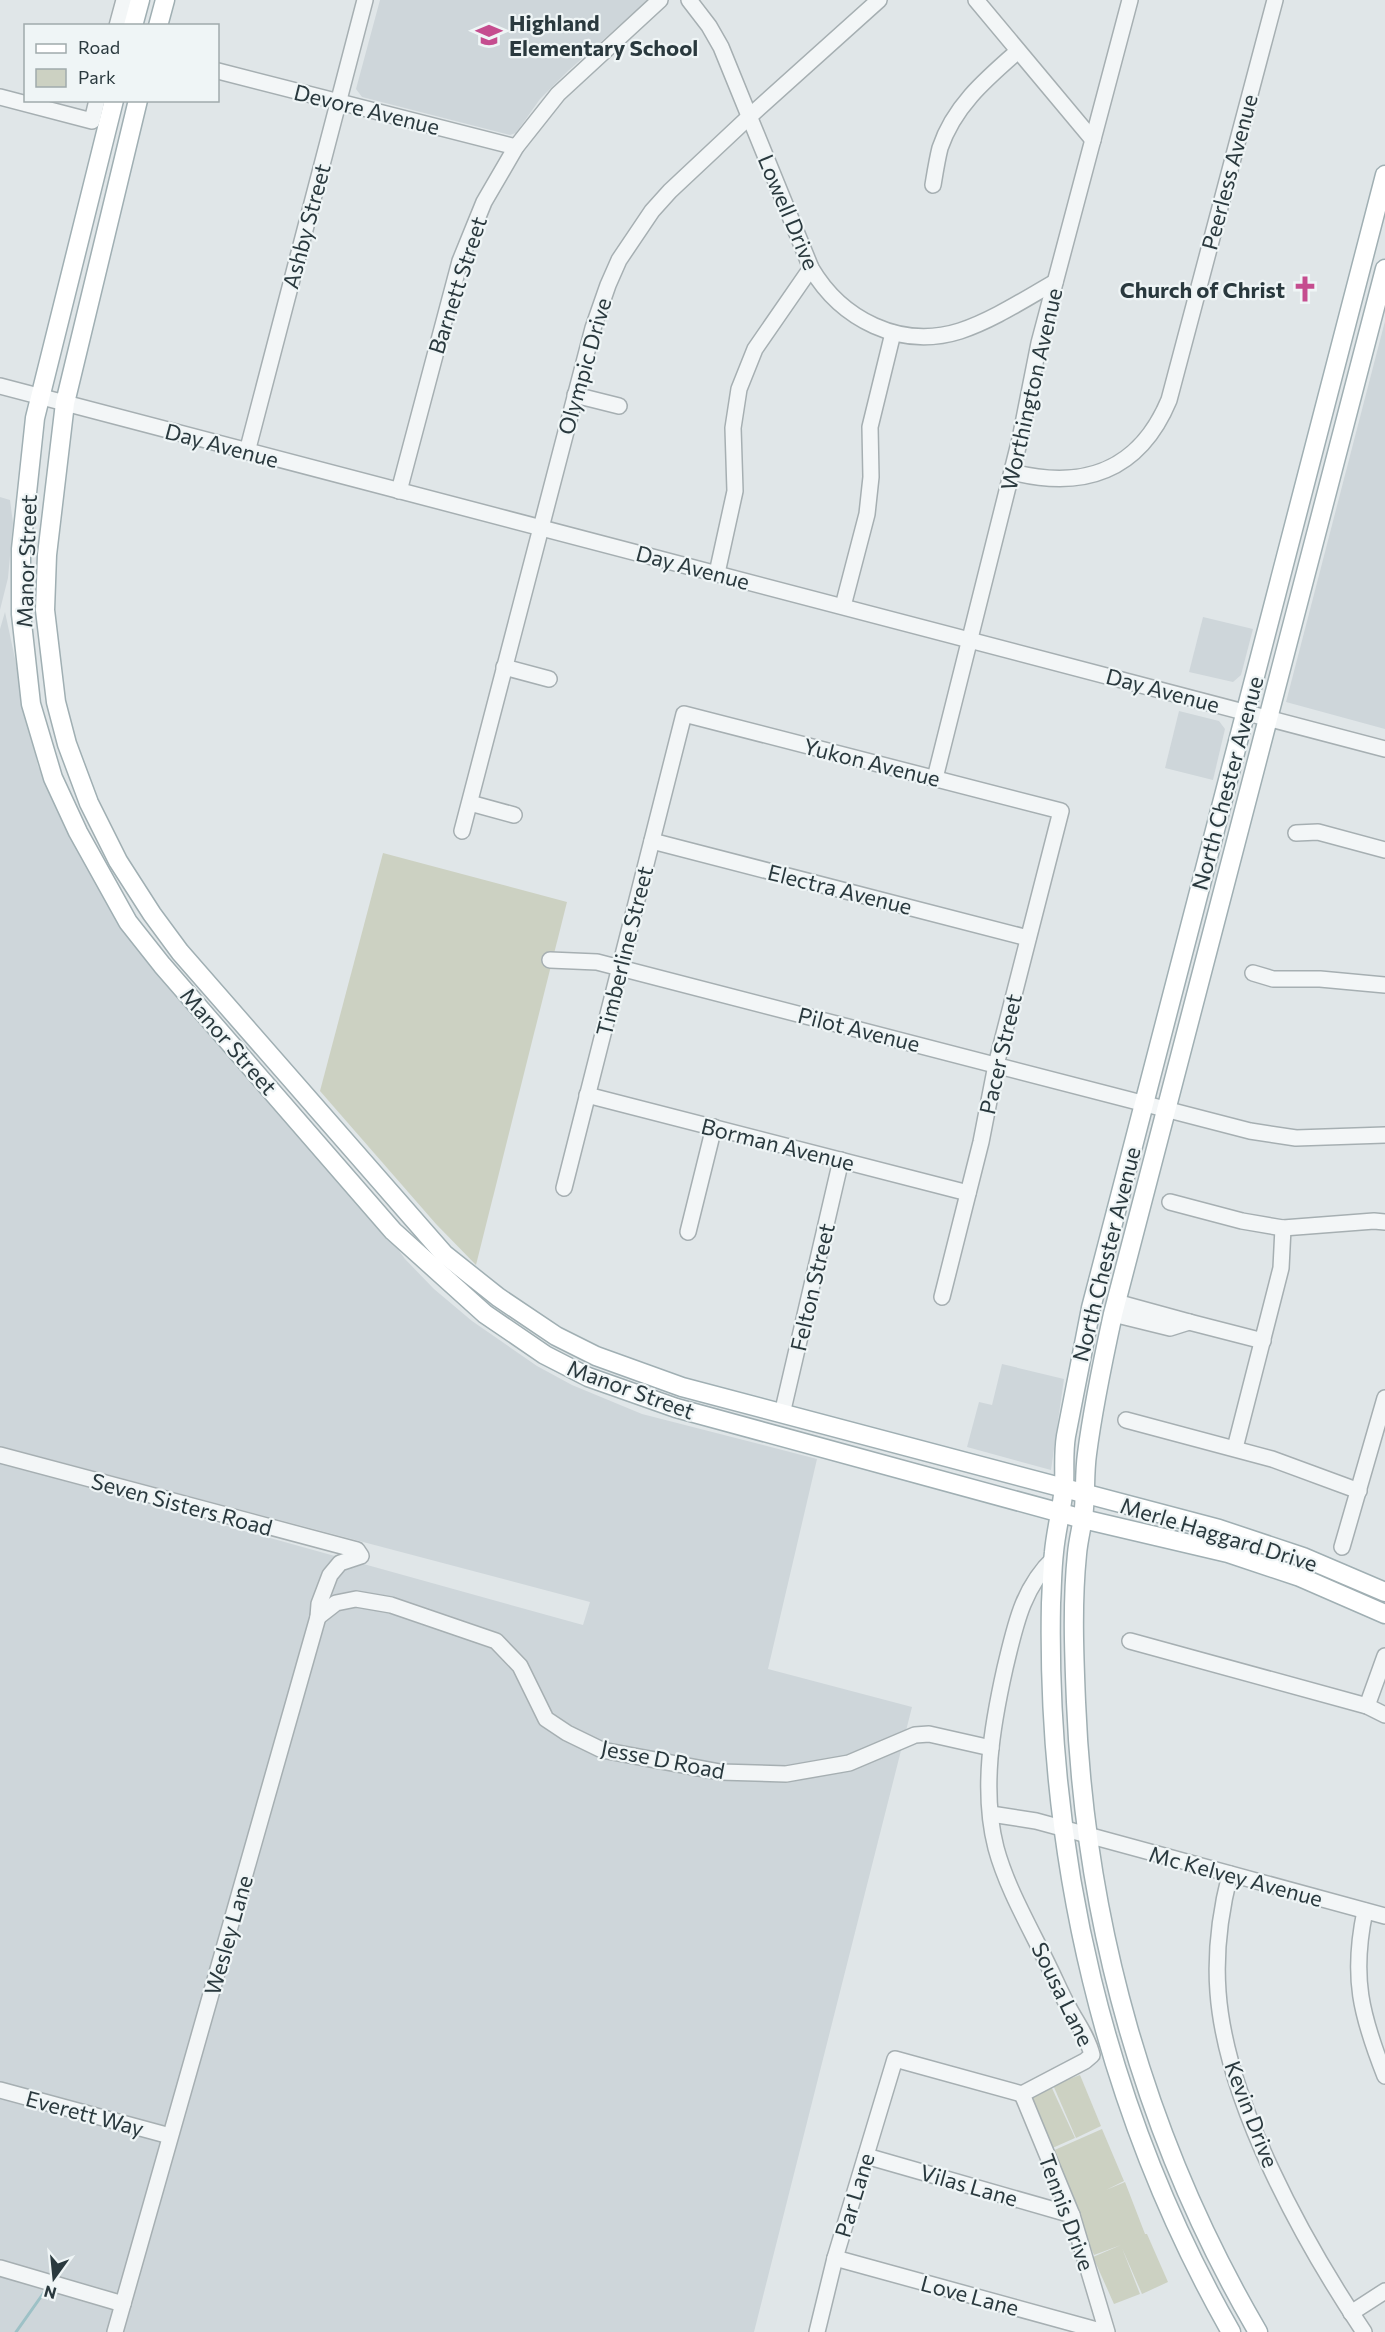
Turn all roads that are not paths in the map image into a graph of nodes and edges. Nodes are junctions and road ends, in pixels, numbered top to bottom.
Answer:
1 (124, 0) edge
2 (140, 0) edge
3 (165, 0) edge
4 (365, 0) edge
5 (660, 0) edge
6 (689, 0) edge
7 (879, 0) edge
8 (976, 0) edge
9 (1130, 0) edge
10 (1275, 0) edge
11 (118, 24) edge
12 (134, 24) edge
13 (159, 24) edge
14 (1018, 51) junction
15 (219, 71) edge
16 (0, 97) edge
17 (97, 102) edge
18 (114, 102) edge
19 (138, 102) edge
20 (339, 102) junction
21 (750, 116) junction
22 (1093, 140) junction
23 (516, 147) junction
24 (1385, 175) edge
25 (933, 185) dead end
26 (1375, 214) junction
27 (811, 268) junction
28 (1383, 277) edge
29 (1055, 282) junction
30 (893, 333) junction
31 (1334, 371) junction
32 (0, 386) edge
33 (575, 395) junction
34 (40, 396) junction
35 (66, 403) junction
36 (619, 406) dead end
37 (1345, 420) junction
38 (1320, 425) junction
39 (247, 452) junction
40 (1012, 472) junction
41 (1329, 484) junction
42 (399, 491) junction
43 (540, 528) junction
44 (717, 573) junction
45 (843, 606) junction
46 (970, 639) junction
47 (504, 667) junction
48 (549, 679) dead end
49 (1245, 712) junction
50 (684, 714) joint
51 (1268, 717) junction
52 (1385, 749) edge
53 (935, 778) junction
54 (470, 803) junction
55 (1061, 811) joint
56 (514, 814) dead end
57 (462, 831) dead end
58 (1296, 833) dead end
59 (652, 841) junction
60 (1385, 850) edge
61 (1028, 938) junction
62 (550, 960) dead end
63 (620, 968) junction
64 (1253, 973) dead end
65 (1385, 985) edge
66 (996, 1065) junction
67 (587, 1095) junction
68 (1143, 1104) junction
69 (1166, 1110) junction
70 (714, 1128) junction
71 (1385, 1135) edge
72 (841, 1160) junction
73 (564, 1188) dead end
74 (968, 1193) junction
75 (1170, 1202) dead end
76 (1385, 1222) edge
77 (1283, 1228) junction
78 (687, 1232) dead end
79 (942, 1297) dead end
80 (1115, 1308) junction
81 (1263, 1341) junction
82 (1385, 1398) edge
83 (782, 1414) junction
84 (1126, 1420) dead end
85 (1235, 1448) junction
86 (0, 1455) edge
87 (1064, 1487) junction
88 (1359, 1491) junction
89 (1085, 1494) junction
90 (1060, 1512) junction
91 (1083, 1519) junction
92 (1342, 1547) dead end
93 (361, 1556) joint
94 (1053, 1558) junction
95 (1385, 1592) edge
96 (1385, 1614) edge
97 (318, 1617) junction
98 (1130, 1641) dead end
99 (1385, 1656) edge
100 (1367, 1706) junction
101 (1385, 1715) edge
102 (991, 1748) junction
103 (991, 1814) junction
104 (1063, 1830) junction
105 (1087, 1837) junction
106 (1230, 1874) junction
107 (1365, 1911) junction
108 (1385, 1916) edge
109 (1385, 2076) edge
110 (0, 2090) edge
111 (1022, 2094) junction
112 (170, 2136) junction
113 (867, 2156) junction
114 (1072, 2215) junction
115 (835, 2258) junction
116 (0, 2268) edge
117 (1385, 2291) edge
118 (1213, 2299) junction
119 (123, 2304) junction
120 (1351, 2313) junction
121 (1254, 2325) edge
122 (115, 2332) edge
123 (817, 2332) edge
124 (1106, 2332) edge
125 (1231, 2332) edge
126 (1364, 2332) edge

1 - 11 street
2 - 12 main road
3 - 13 main road
4 - 20 street, Ashby Street
5 - 23 street, Barnett Street
6 - 21 street, Lowell Drive
7 - 21 street, Olympic Drive
8 - 14 street
9 - 22 street, Worthington Avenue
10 - 40 street, Peerless Avenue
14 - 22 street
14 - 25 street
15 - 20 street, Devore Avenue
16 - 17 street
18 - 34 main road, Manor Street
19 - 35 main road, Manor Street
20 - 23 street, Devore Avenue
20 - 39 street, Ashby Street
21 - 27 street, Lowell Drive
21 - 33 street, Olympic Drive
22 - 29 street, Worthington Avenue
23 - 42 street, Barnett Street
24 - 26 main road, North Chester Avenue
26 - 28 main road
26 - 31 main road, North Chester Avenue
27 - 30 street, Lowell Drive
27 - 44 street
28 - 37 main road, North Chester Avenue
29 - 30 street, Lowell Drive
29 - 40 street, Worthington Avenue
30 - 45 street
31 - 37 main road
31 - 38 main road, North Chester Avenue
32 - 34 street, Day Avenue
33 - 36 street
33 - 43 street, Olympic Drive
34 - 35 street, Day Avenue
34 - 90 main road, Manor Street
35 - 39 street, Day Avenue
35 - 83 main road, Manor Street
37 - 41 main road, North Chester Avenue
38 - 41 main road
38 - 49 main road, North Chester Avenue
39 - 42 street, Day Avenue
40 - 46 street, Worthington Avenue
41 - 51 main road, North Chester Avenue
42 - 43 street, Day Avenue
43 - 44 street, Day Avenue
43 - 47 street, Olympic Drive
44 - 45 street, Day Avenue
45 - 46 street, Day Avenue
46 - 49 street, Day Avenue
46 - 53 street, Worthington Avenue
47 - 48 street
47 - 54 street, Olympic Drive
49 - 51 street, Day Avenue
49 - 68 main road, North Chester Avenue
50 - 53 street, Yukon Avenue
50 - 59 street, Timberline Street
51 - 52 street, Day Avenue
51 - 69 main road, North Chester Avenue
53 - 55 street, Yukon Avenue
54 - 56 street
54 - 57 street, Olympic Drive
55 - 61 street, Pacer Street
58 - 60 street
59 - 61 street, Electra Avenue
59 - 63 street, Timberline Street
61 - 66 street, Pacer Street
62 - 63 street, Pilot Avenue
63 - 66 street, Pilot Avenue
63 - 67 street, Timberline Street
64 - 65 street
66 - 68 street, Pilot Avenue
66 - 74 street, Pacer Street
67 - 70 street, Borman Avenue
67 - 73 street, Timberline Street
68 - 69 street, Pilot Avenue
68 - 87 main road, North Chester Avenue
69 - 71 street, Pilot Avenue
69 - 80 main road, North Chester Avenue
70 - 72 street, Borman Avenue
70 - 78 street
72 - 74 street, Borman Avenue
72 - 83 street, Felton Street
74 - 79 street, Pacer Street
75 - 77 street
76 - 77 street
77 - 81 street
80 - 81 street
80 - 89 main road, North Chester Avenue
81 - 85 street
82 - 88 street
83 - 87 main road, Manor Street
84 - 85 street
85 - 88 street
86 - 93 street, Seven Sisters Road
87 - 89 main road, Manor Street
87 - 90 main road, North Chester Avenue
88 - 92 street
89 - 91 main road, North Chester Avenue
89 - 95 main road, Merle Haggard Drive
90 - 91 main road, Manor Street
90 - 94 main road, North Chester Avenue
91 - 96 main road, Merle Haggard Drive
91 - 105 main road, North Chester Avenue
93 - 97 street, Wesley Lane
94 - 102 street
94 - 104 main road, North Chester Avenue
97 - 102 street, Jesse D Road
97 - 112 street, Wesley Lane
98 - 100 street
99 - 100 street
100 - 101 street
102 - 103 street
103 - 104 street
103 - 111 street, Sousa Lane
104 - 105 street
104 - 118 main road, North Chester Avenue
105 - 106 street, Mc Kelvey Avenue
105 - 121 main road, North Chester Avenue
106 - 107 street, Mc Kelvey Avenue
106 - 120 street, Kevin Drive
107 - 108 street, Mc Kelvey Avenue
107 - 109 street
110 - 112 street, Everett Way
111 - 113 street, Par Lane
111 - 114 street, Tennis Drive
112 - 119 street, Wesley Lane
113 - 114 street, Vilas Lane
113 - 115 street, Par Lane
114 - 124 street, Tennis Drive
115 - 123 street, Par Lane
115 - 124 street, Love Lane
116 - 119 street
117 - 120 street
118 - 121 main road
118 - 125 main road, North Chester Avenue
119 - 122 street, Wesley Lane
120 - 126 street, Kevin Drive

